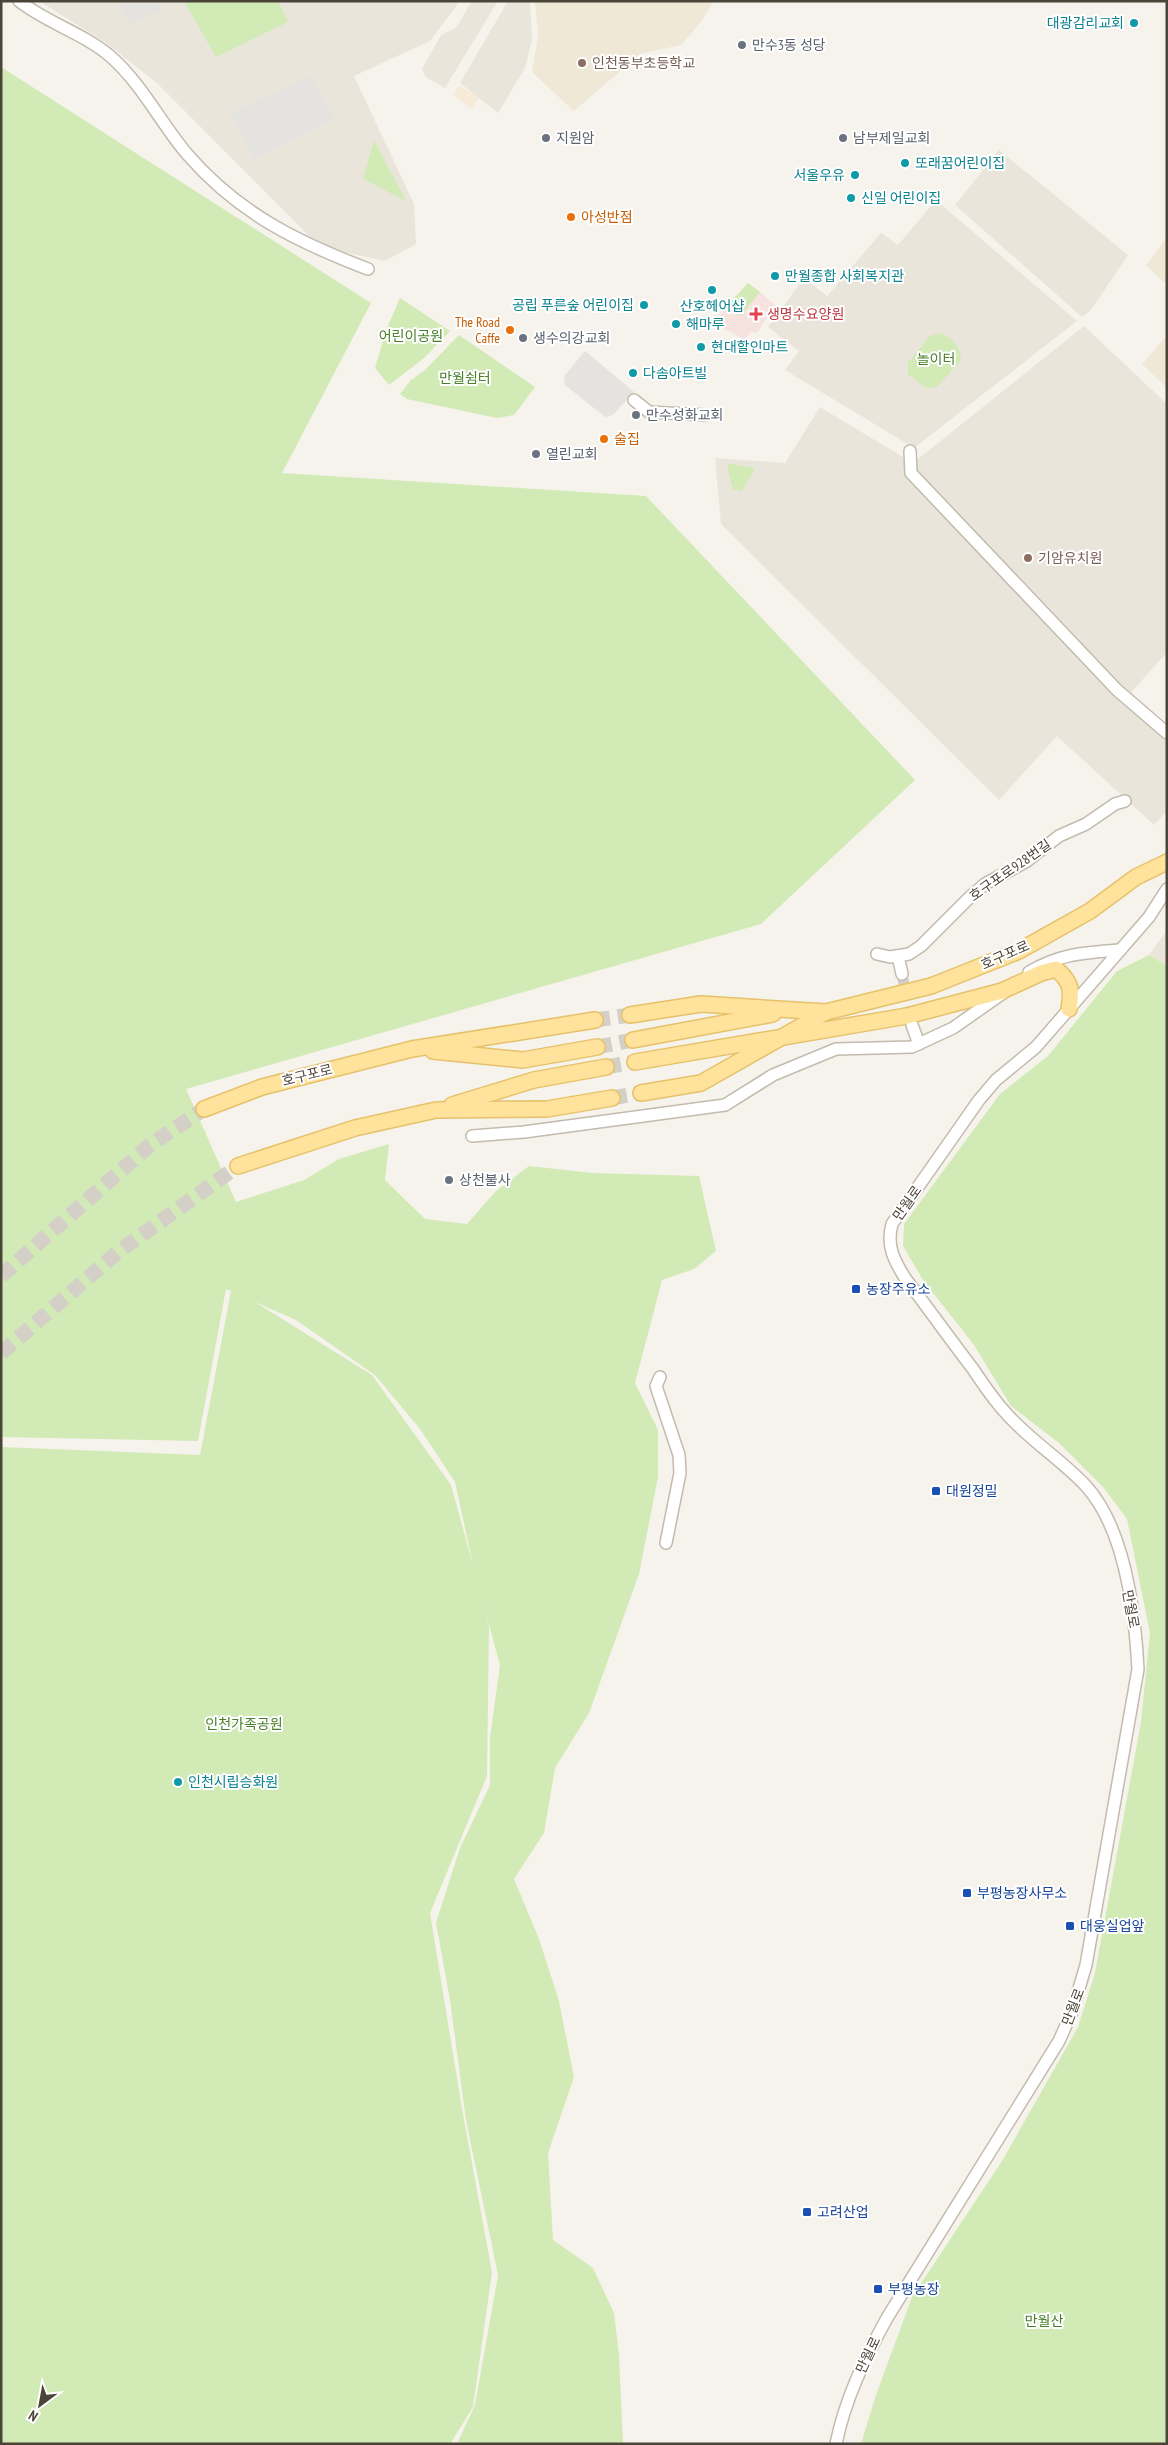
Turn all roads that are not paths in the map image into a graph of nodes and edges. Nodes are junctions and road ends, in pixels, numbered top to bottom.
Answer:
1 (19, 1) edge
2 (368, 269) dead end
3 (634, 400) dead end
4 (705, 414) dead end
5 (910, 452) dead end
6 (1167, 733) edge
7 (1125, 801) dead end
8 (1167, 862) edge
9 (1167, 889) edge
10 (1120, 950) junction
11 (877, 954) dead end
12 (898, 956) junction
13 (902, 974) tunnel mouth
14 (1010, 988) junction
15 (1069, 1009) junction
16 (794, 1010) junction
17 (826, 1012) junction
18 (630, 1014) tunnel mouth
19 (595, 1020) tunnel mouth
20 (912, 1026) tunnel mouth
21 (788, 1035) junction
22 (633, 1040) tunnel mouth
23 (919, 1044) junction
24 (597, 1046) tunnel mouth
25 (412, 1049) junction
26 (635, 1062) tunnel mouth
27 (606, 1067) tunnel mouth
28 (641, 1093) tunnel mouth
29 (612, 1098) tunnel mouth
30 (204, 1109) tunnel mouth
31 (436, 1110) junction
32 (472, 1136) dead end
33 (238, 1166) tunnel mouth
34 (660, 1377) dead end
35 (666, 1543) dead end
36 (836, 2444) edge

1 - 2 street
3 - 4 street
5 - 6 street
7 - 12 street, 호구포로928번길
8 - 17 main road, 호구포로
9 - 10 street, 만월로
10 - 14 street
10 - 15 street, 만월로
11 - 12 street
12 - 13 street
14 - 15 main road
14 - 21 main road
14 - 23 street
15 - 36 street, 만월로
16 - 17 main road, 호구포로
16 - 18 main road, 호구포로
16 - 22 main road, 호구포로
17 - 21 main road, 호구포로
19 - 25 main road, 호구포로
20 - 23 street
21 - 26 main road, 호구포로
21 - 28 main road, 호구포로
23 - 32 street
24 - 25 main road, 호구포로
25 - 30 main road, 호구포로
27 - 31 main road
29 - 31 main road
31 - 33 main road
34 - 35 street

